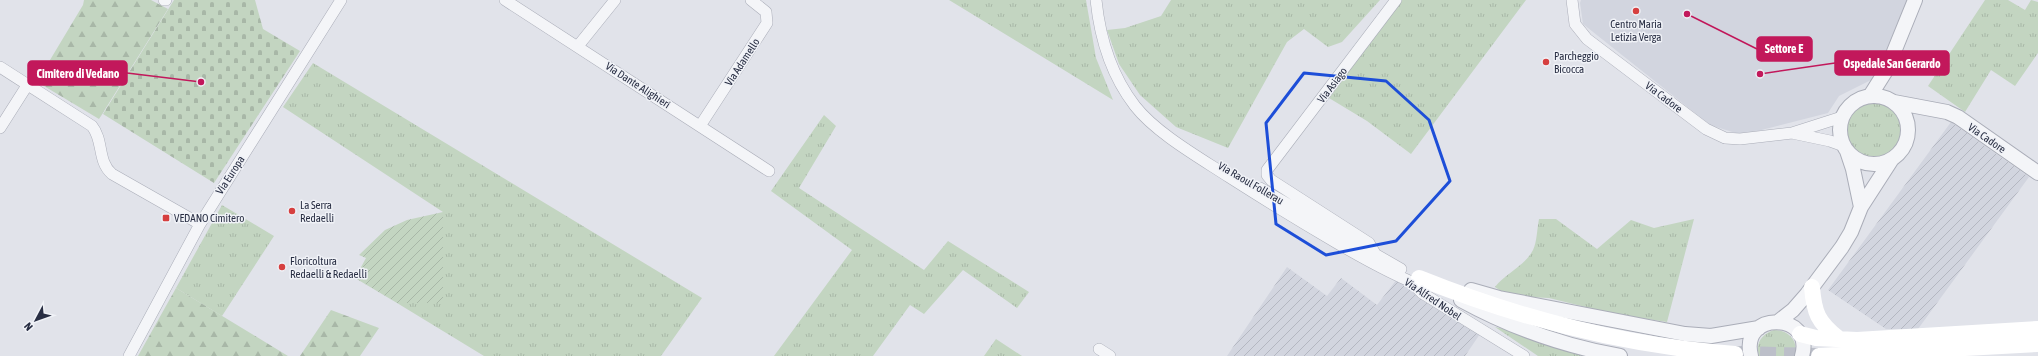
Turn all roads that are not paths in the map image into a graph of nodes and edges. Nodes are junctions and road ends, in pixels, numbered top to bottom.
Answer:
1 (341, 0) edge
2 (505, 0) edge
3 (615, 0) edge
4 (751, 0) edge
5 (1096, 0) edge
6 (1396, 0) edge
7 (1572, 0) edge
8 (1915, 0) edge
9 (578, 46) junction
10 (0, 67) edge
11 (1887, 69) junction
12 (28, 84) junction
13 (1870, 96) junction
14 (1891, 100) junction
15 (1934, 109) junction
16 (1842, 117) junction
17 (1907, 122) junction
18 (700, 126) junction
19 (0, 128) edge
20 (1792, 133) junction
21 (1845, 148) junction
22 (1892, 159) junction
23 (1267, 170) joint
24 (769, 171) dead end
25 (2038, 173) edge
26 (1861, 207) junction
27 (200, 224) junction
28 (1322, 229) junction
29 (1377, 257) junction
30 (1416, 280) junction
31 (1809, 291) junction
32 (1462, 300) junction
33 (1529, 317) junction
34 (1779, 321) junction
35 (1759, 328) junction
36 (2038, 329) edge
37 (1798, 332) junction
38 (1838, 338) junction
39 (2038, 344) edge
40 (1099, 349) dead end
41 (1735, 354) dead end
42 (129, 356) edge
43 (1110, 356) edge
44 (1524, 356) edge
45 (1620, 356) edge
46 (1751, 356) edge
47 (1802, 356) edge
48 (1819, 356) edge

1 - 27 street, Via Europa
2 - 9 street, Via Dante Alighieri
3 - 9 street
4 - 18 street, Via Adamello
5 - 28 street, Via Raoul Follerau
6 - 23 street, Via Asiago
7 - 20 street, Via Cadore
8 - 11 street
9 - 18 street, Via Dante Alighieri
10 - 12 street
11 - 13 street
11 - 14 street
12 - 19 street
12 - 27 street
13 - 14 street, Via Cadore
13 - 16 street
14 - 15 street, Via Cadore
14 - 17 street
15 - 17 street
15 - 25 street, Via Cadore
16 - 20 street, Via Cadore
16 - 21 street
17 - 22 street
18 - 24 street, Via Dante Alighieri
20 - 21 street, Via Cadore
21 - 22 street, Via Cadore
21 - 26 street
22 - 26 street
23 - 29 street, Via Alfred Nobel
26 - 31 street
27 - 42 street, Via Europa
28 - 29 street, Via Alfred Nobel
28 - 30 street, Via Alfred Nobel
29 - 30 street, Via Alfred Nobel
30 - 32 street
30 - 33 main road
30 - 35 street
30 - 44 street, Via Alfred Nobel
31 - 34 street
31 - 37 street
31 - 38 main road
32 - 33 main road
32 - 45 street
33 - 41 main road
34 - 35 street
34 - 37 street
35 - 46 street
36 - 38 main road
37 - 38 main road
37 - 47 street
39 - 48 main road
40 - 43 street

